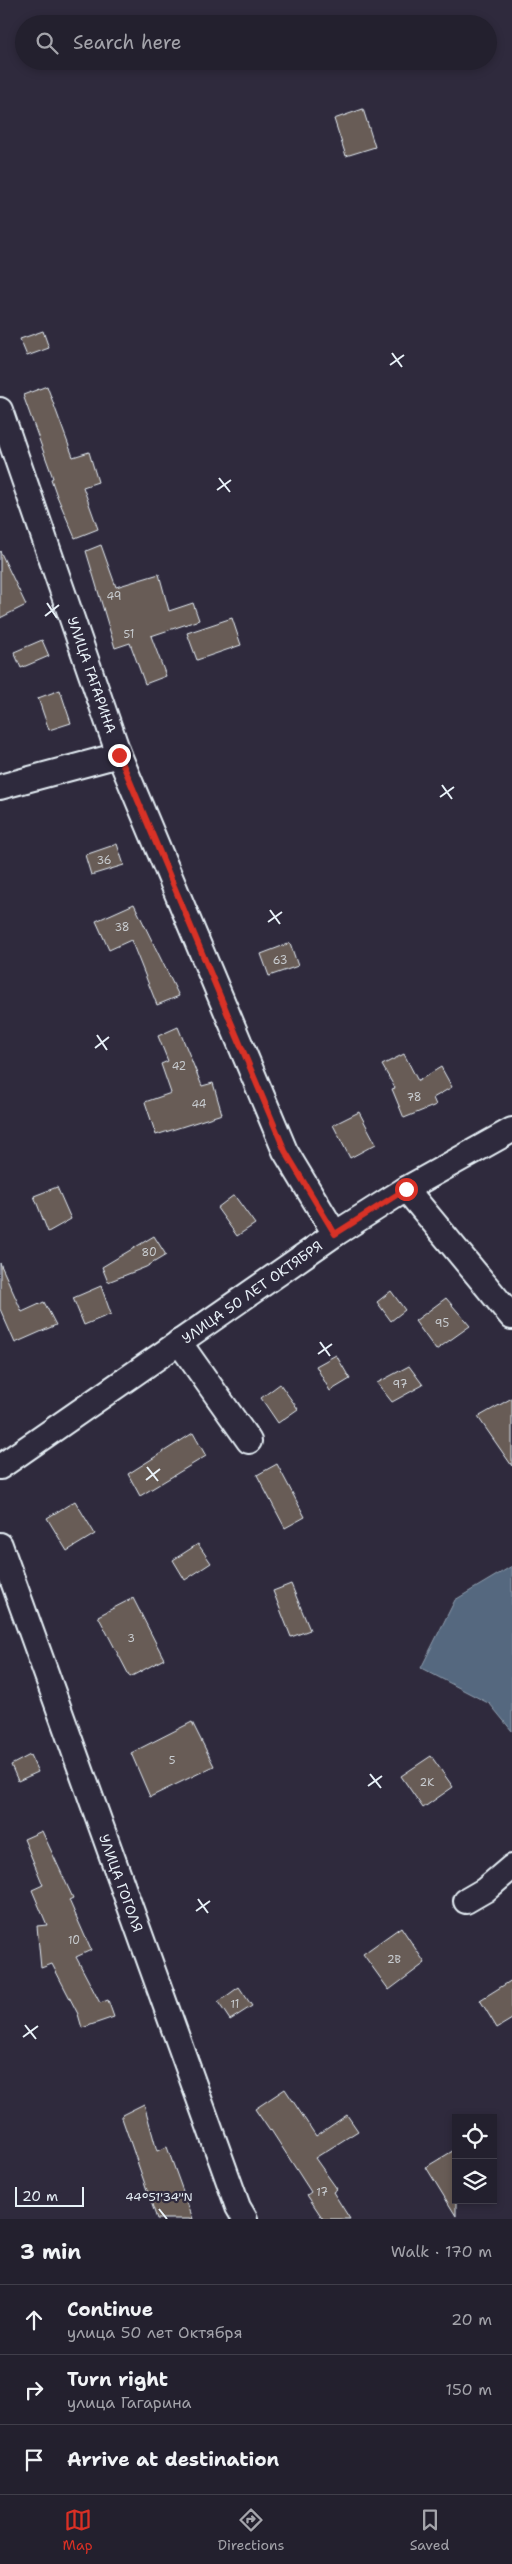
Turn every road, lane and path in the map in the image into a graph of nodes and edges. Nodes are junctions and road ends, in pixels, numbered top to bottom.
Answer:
1 (0, 410) edge
2 (119, 755) junction
3 (0, 787) edge
4 (512, 1130) edge
5 (406, 1189) junction
6 (335, 1234) junction
7 (512, 1317) edge
8 (179, 1342) junction
9 (249, 1441) dead end
10 (0, 1467) edge
11 (0, 1545) edge
12 (512, 1867) edge
13 (466, 1901) dead end
14 (245, 2219) edge

1 - 2 street, УЛИЦА ГАГАРИНА
2 - 3 street
2 - 6 street, УЛИЦА ГАГАРИНА
4 - 5 street, УЛИЦА 50 ЛЕТ ОКТЯБРЯ
5 - 6 street, УЛИЦА 50 ЛЕТ ОКТЯБРЯ
5 - 7 street
6 - 8 street, УЛИЦА 50 ЛЕТ ОКТЯБРЯ
8 - 9 street
8 - 10 street, УЛИЦА 50 ЛЕТ ОКТЯБРЯ
11 - 14 street, УЛИЦА ГОГОЛЯ
12 - 13 street

